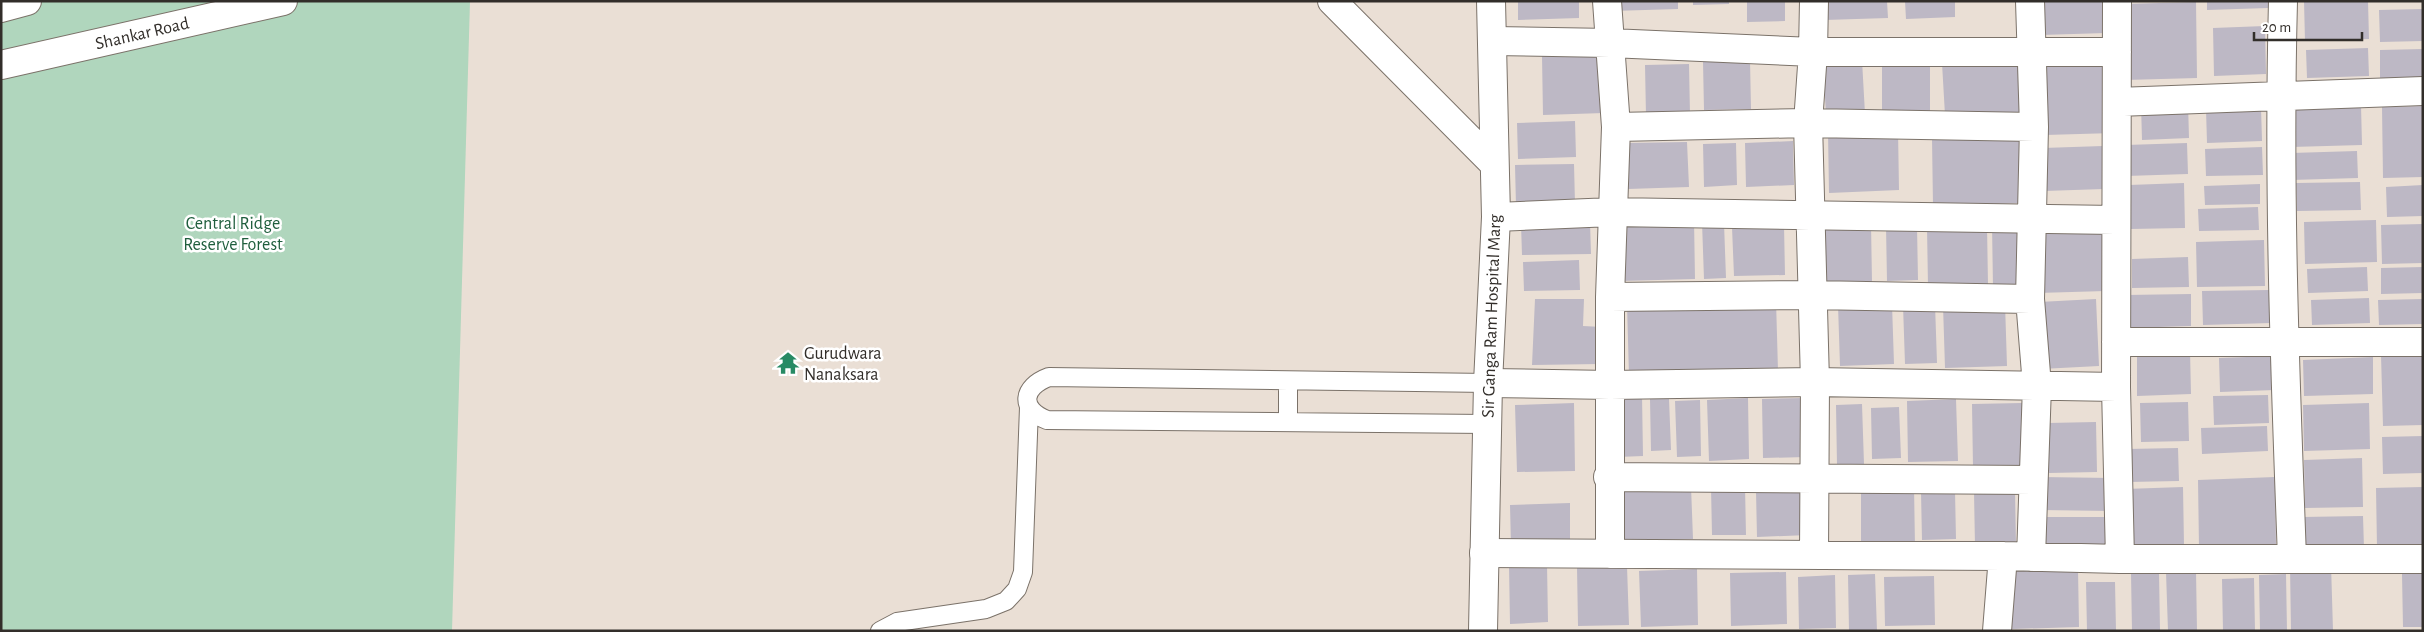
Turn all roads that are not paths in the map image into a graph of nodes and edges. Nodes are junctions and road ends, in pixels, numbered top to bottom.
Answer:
1 (27, 1) edge
2 (283, 1) edge
3 (1332, 1) edge
4 (1491, 1) edge
5 (1607, 1) edge
6 (1814, 1) edge
7 (2030, 1) edge
8 (2117, 1) edge
9 (2283, 1) edge
10 (1, 8) edge
11 (1493, 42) junction
12 (1610, 43) junction
13 (2032, 51) junction
14 (1813, 52) junction
15 (2117, 52) junction
16 (1, 65) edge
17 (2423, 91) edge
18 (2281, 96) junction
19 (2117, 102) junction
20 (1808, 123) junction
21 (2034, 126) junction
22 (1616, 127) junction
23 (1494, 164) junction
24 (1612, 212) junction
25 (1811, 216) junction
26 (1496, 217) junction
27 (2032, 217) junction
28 (2115, 220) junction
29 (1812, 295) junction
30 (1610, 297) junction
31 (2030, 299) junction
32 (2116, 342) junction
33 (2284, 342) junction
34 (2423, 342) edge
35 (1288, 381) junction
36 (1814, 382) junction
37 (1488, 383) junction
38 (1610, 385) junction
39 (2037, 386) junction
40 (2116, 386) junction
41 (1029, 407) junction
42 (1288, 421) junction
43 (1487, 424) junction
44 (1608, 477) junction
45 (1814, 479) junction
46 (2033, 480) junction
47 (1484, 553) junction
48 (1610, 554) junction
49 (1814, 555) junction
50 (2004, 556) junction
51 (2030, 557) junction
52 (2292, 558) junction
53 (2120, 559) junction
54 (2423, 559) edge
55 (880, 631) edge
56 (1484, 631) edge
57 (1997, 631) edge

1 - 10 street
2 - 16 street, Shankar Road
3 - 23 street
4 - 11 street, Sir Ganga Ram Hospital Marg
5 - 12 street
6 - 14 street
7 - 13 street
8 - 15 street
9 - 18 street
11 - 12 street
11 - 23 street, Sir Ganga Ram Hospital Marg
12 - 14 street
12 - 22 street
13 - 14 street
13 - 15 street
13 - 21 street
14 - 20 street
15 - 19 street
17 - 18 street
18 - 19 street
18 - 33 street
19 - 28 street
20 - 21 street
20 - 22 street
20 - 25 street
21 - 27 street
22 - 24 street
23 - 26 street, Sir Ganga Ram Hospital Marg
24 - 25 street
24 - 26 street
24 - 30 street
25 - 27 street
25 - 29 street
26 - 37 street, Sir Ganga Ram Hospital Marg
27 - 28 street
27 - 31 street
28 - 32 street
29 - 30 street
29 - 31 street
29 - 36 street
30 - 38 street
31 - 39 street
32 - 33 street
32 - 40 street
33 - 34 street
33 - 52 street
35 - 37 lane
35 - 41 lane
35 - 42 lane
36 - 38 street
36 - 39 street
36 - 45 street
37 - 38 street
37 - 43 street, Sir Ganga Ram Hospital Marg
38 - 44 street
39 - 40 street
39 - 46 street
40 - 53 street
41 - 42 lane
41 - 55 lane
42 - 43 lane
43 - 47 street, Sir Ganga Ram Hospital Marg
44 - 45 street
44 - 48 street
45 - 46 street
45 - 49 street
46 - 51 street
47 - 48 street
47 - 56 street, Sir Ganga Ram Hospital Marg
48 - 49 street
49 - 50 street
50 - 51 street
50 - 57 street
51 - 53 street
52 - 53 street
52 - 54 street

